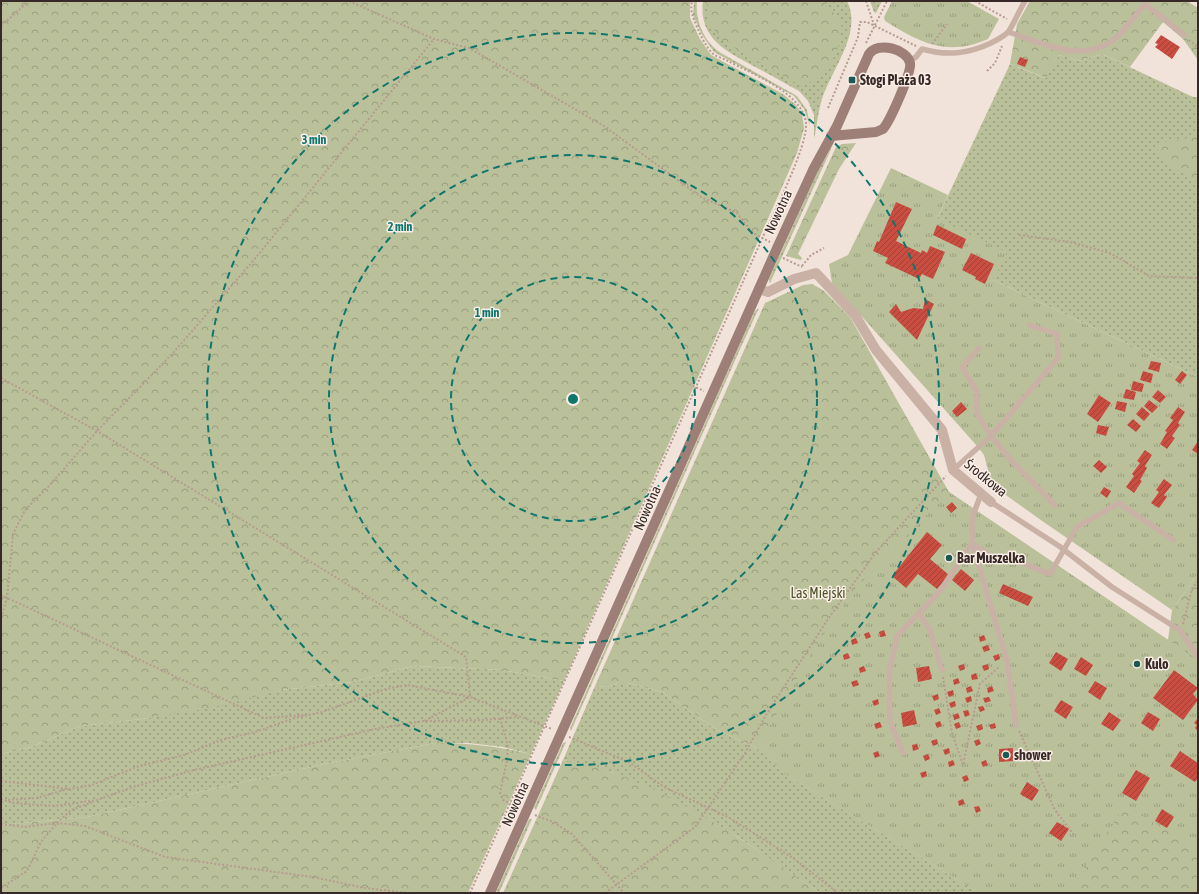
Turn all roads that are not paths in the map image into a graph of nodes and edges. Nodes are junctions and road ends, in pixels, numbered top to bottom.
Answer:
1 (1025, 1) edge
2 (1006, 34) junction
3 (1184, 35) road end
4 (910, 61) junction
5 (831, 136) junction
6 (759, 289) junction
7 (1029, 325) dead end
8 (979, 348) dead end
9 (991, 436) junction
10 (953, 470) junction
11 (981, 494) junction
12 (991, 502) joint
13 (1056, 505) dead end
14 (1173, 540) dead end
15 (972, 543) junction
16 (1064, 551) junction
17 (919, 614) junction
18 (1198, 657) edge
19 (942, 670) road end
20 (1016, 725) road end
21 (903, 753) dead end
22 (490, 893) edge

1 - 2 lane
2 - 3 lane
2 - 4 lane
4 - 5 street
4 - 5 street, Nowotna
5 - 6 street, Nowotna
6 - 10 street, Środkowa
6 - 22 street, Nowotna
7 - 9 lane
8 - 9 lane
9 - 10 lane
9 - 13 lane
10 - 11 street, Środkowa
11 - 12 street, Środkowa
11 - 15 lane
12 - 16 lane, Środkowa
14 - 16 lane
15 - 16 lane
15 - 17 lane
15 - 20 lane
16 - 18 lane, Środkowa
17 - 19 lane
17 - 21 lane

